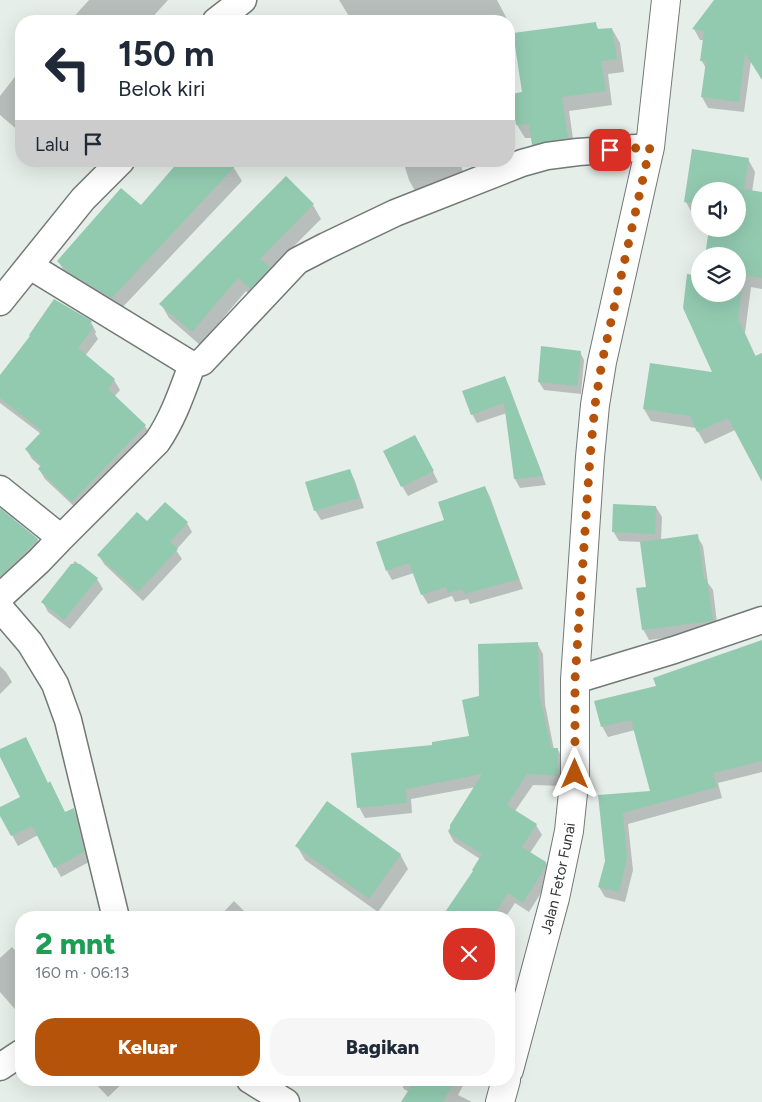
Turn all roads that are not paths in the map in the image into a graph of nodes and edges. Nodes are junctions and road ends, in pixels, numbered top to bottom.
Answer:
1 (243, 0) edge
2 (666, 0) edge
3 (224, 15) edge
4 (650, 147) junction
5 (515, 166) edge
6 (115, 167) edge
7 (512, 167) edge
8 (30, 266) junction
9 (0, 302) edge
10 (192, 365) junction
11 (0, 489) edge
12 (61, 538) junction
13 (0, 596) edge
14 (0, 608) edge
15 (762, 620) edge
16 (575, 680) junction
17 (114, 911) edge
18 (515, 1048) edge
19 (15, 1057) edge
20 (0, 1067) edge
21 (260, 1086) edge
22 (504, 1086) edge
23 (286, 1102) edge
24 (500, 1102) edge

1 - 3 street
2 - 4 street, Jalan Fetor Funai
4 - 5 street
4 - 16 street, Jalan Fetor Funai
6 - 8 street
7 - 10 street
8 - 9 street
8 - 10 street
10 - 12 street
11 - 12 street
12 - 13 street
14 - 17 street
15 - 16 street
16 - 18 street, Jalan Fetor Funai
19 - 20 street
21 - 23 street
22 - 24 street

